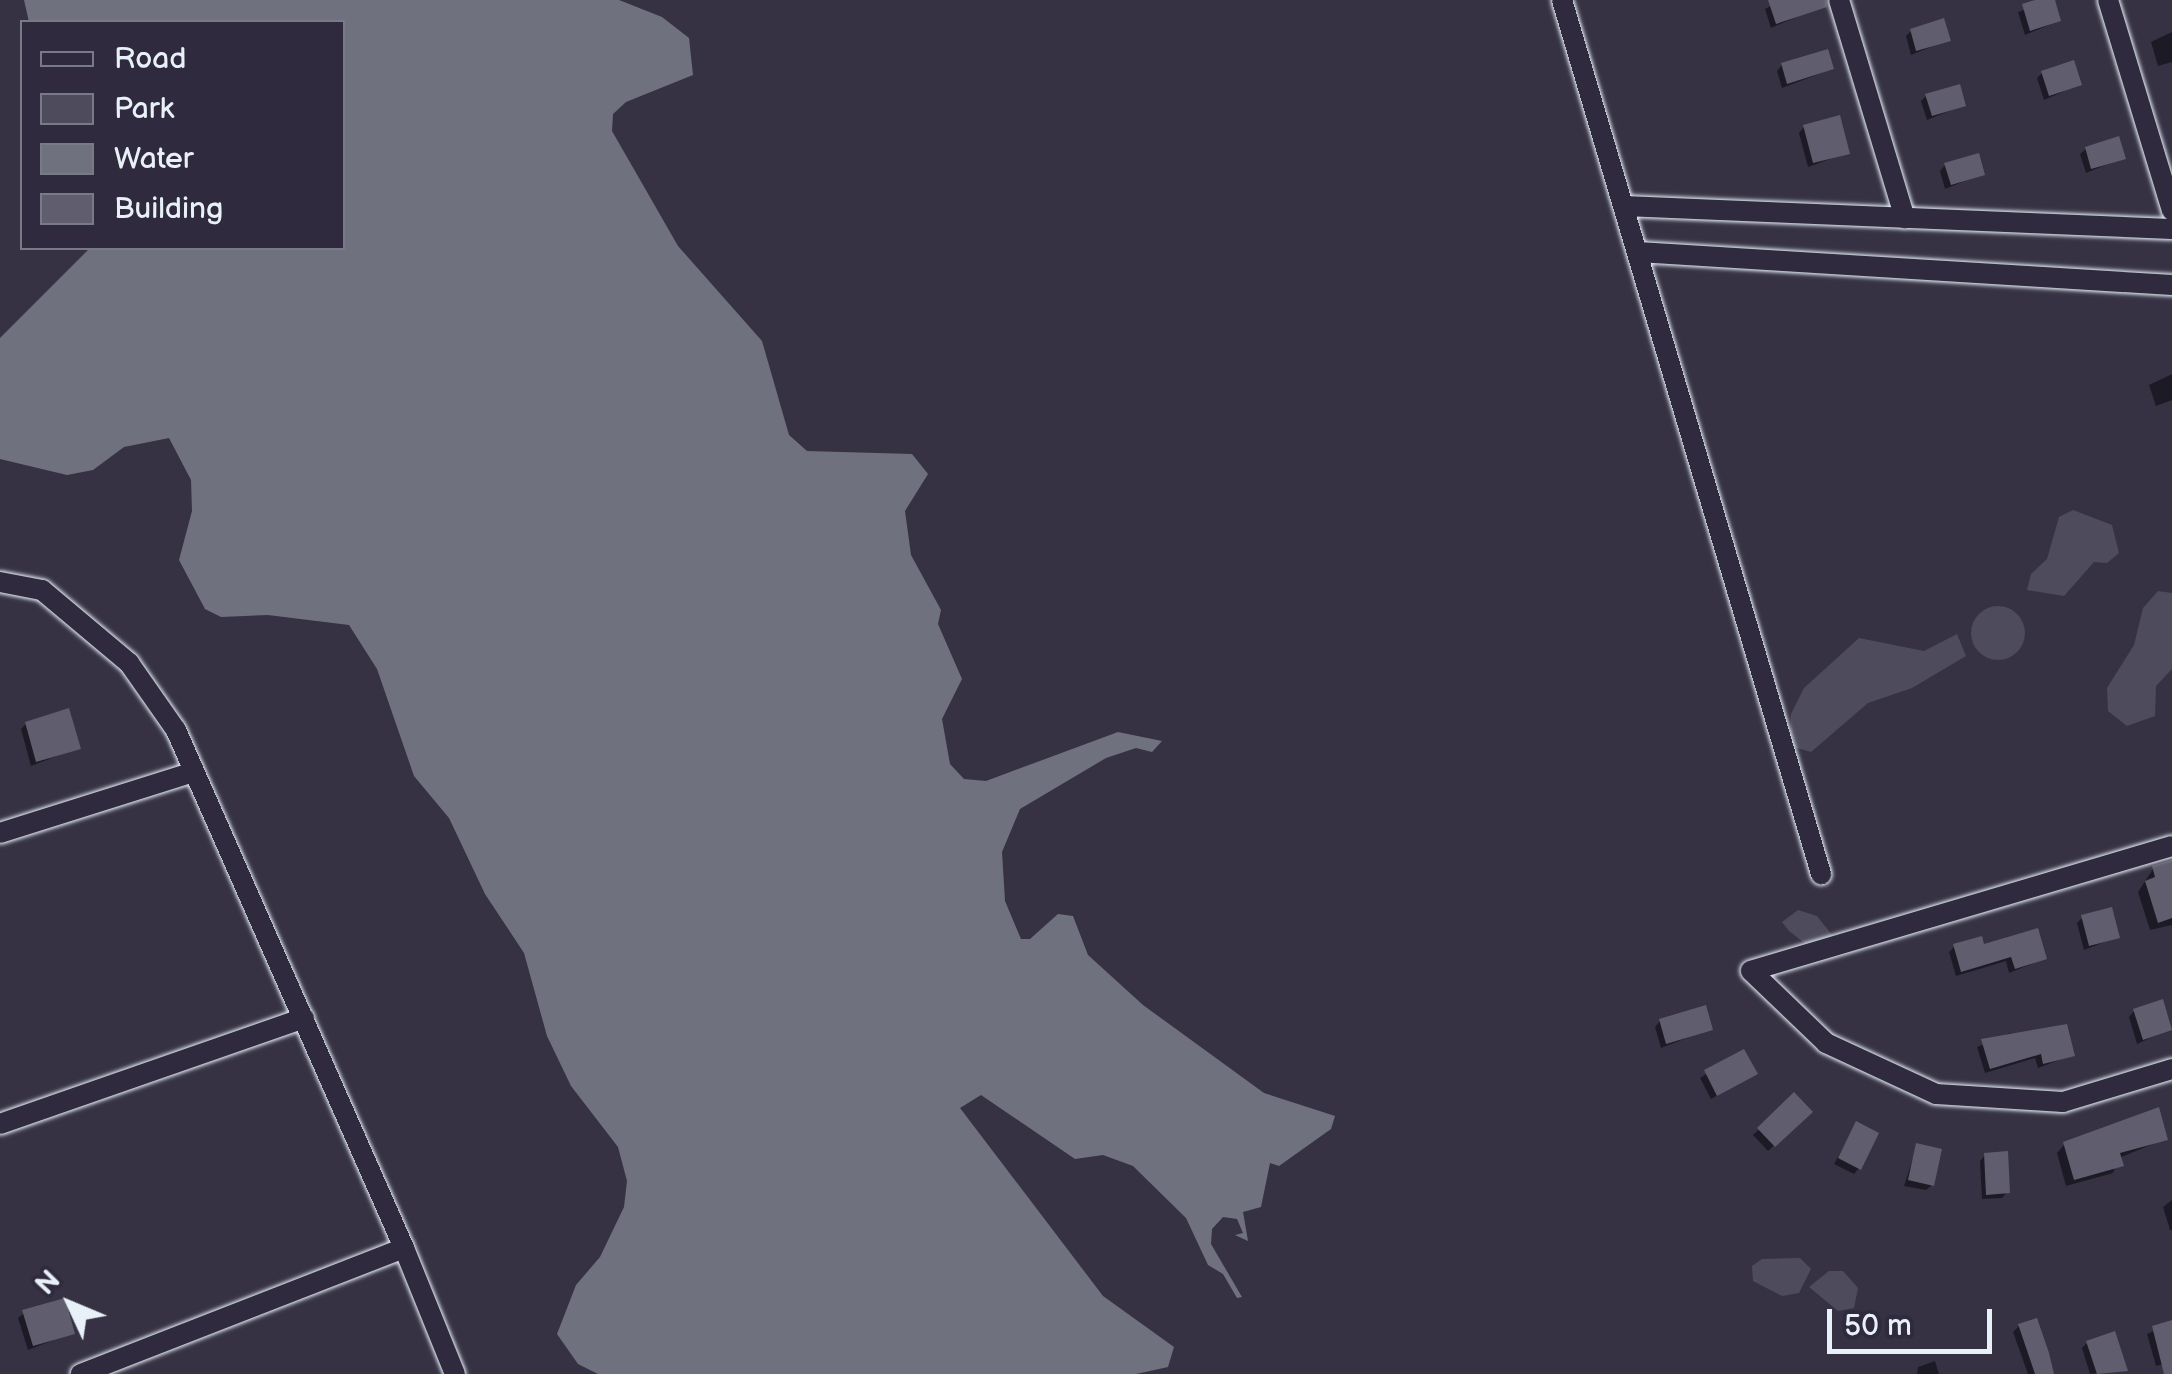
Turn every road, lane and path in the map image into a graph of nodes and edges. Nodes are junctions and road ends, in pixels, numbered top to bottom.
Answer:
1 (1562, 0) edge
2 (1839, 0) edge
3 (2108, 0) edge
4 (1624, 206) junction
5 (2172, 212) edge
6 (1904, 218) junction
7 (2172, 228) edge
8 (1638, 252) junction
9 (2172, 285) edge
10 (0, 582) edge
11 (194, 772) junction
12 (0, 833) edge
13 (2172, 846) edge
14 (1820, 874) dead end
15 (304, 1018) junction
16 (2172, 1069) edge
17 (0, 1124) edge
18 (404, 1248) junction
19 (80, 1374) edge
20 (456, 1374) edge

1 - 4 street
2 - 6 street
3 - 5 street
4 - 6 street
4 - 8 street
6 - 7 street
8 - 9 street
8 - 14 street
10 - 11 street
11 - 12 street
11 - 15 street
13 - 16 street
15 - 17 street
15 - 18 street
18 - 19 street
18 - 20 street

